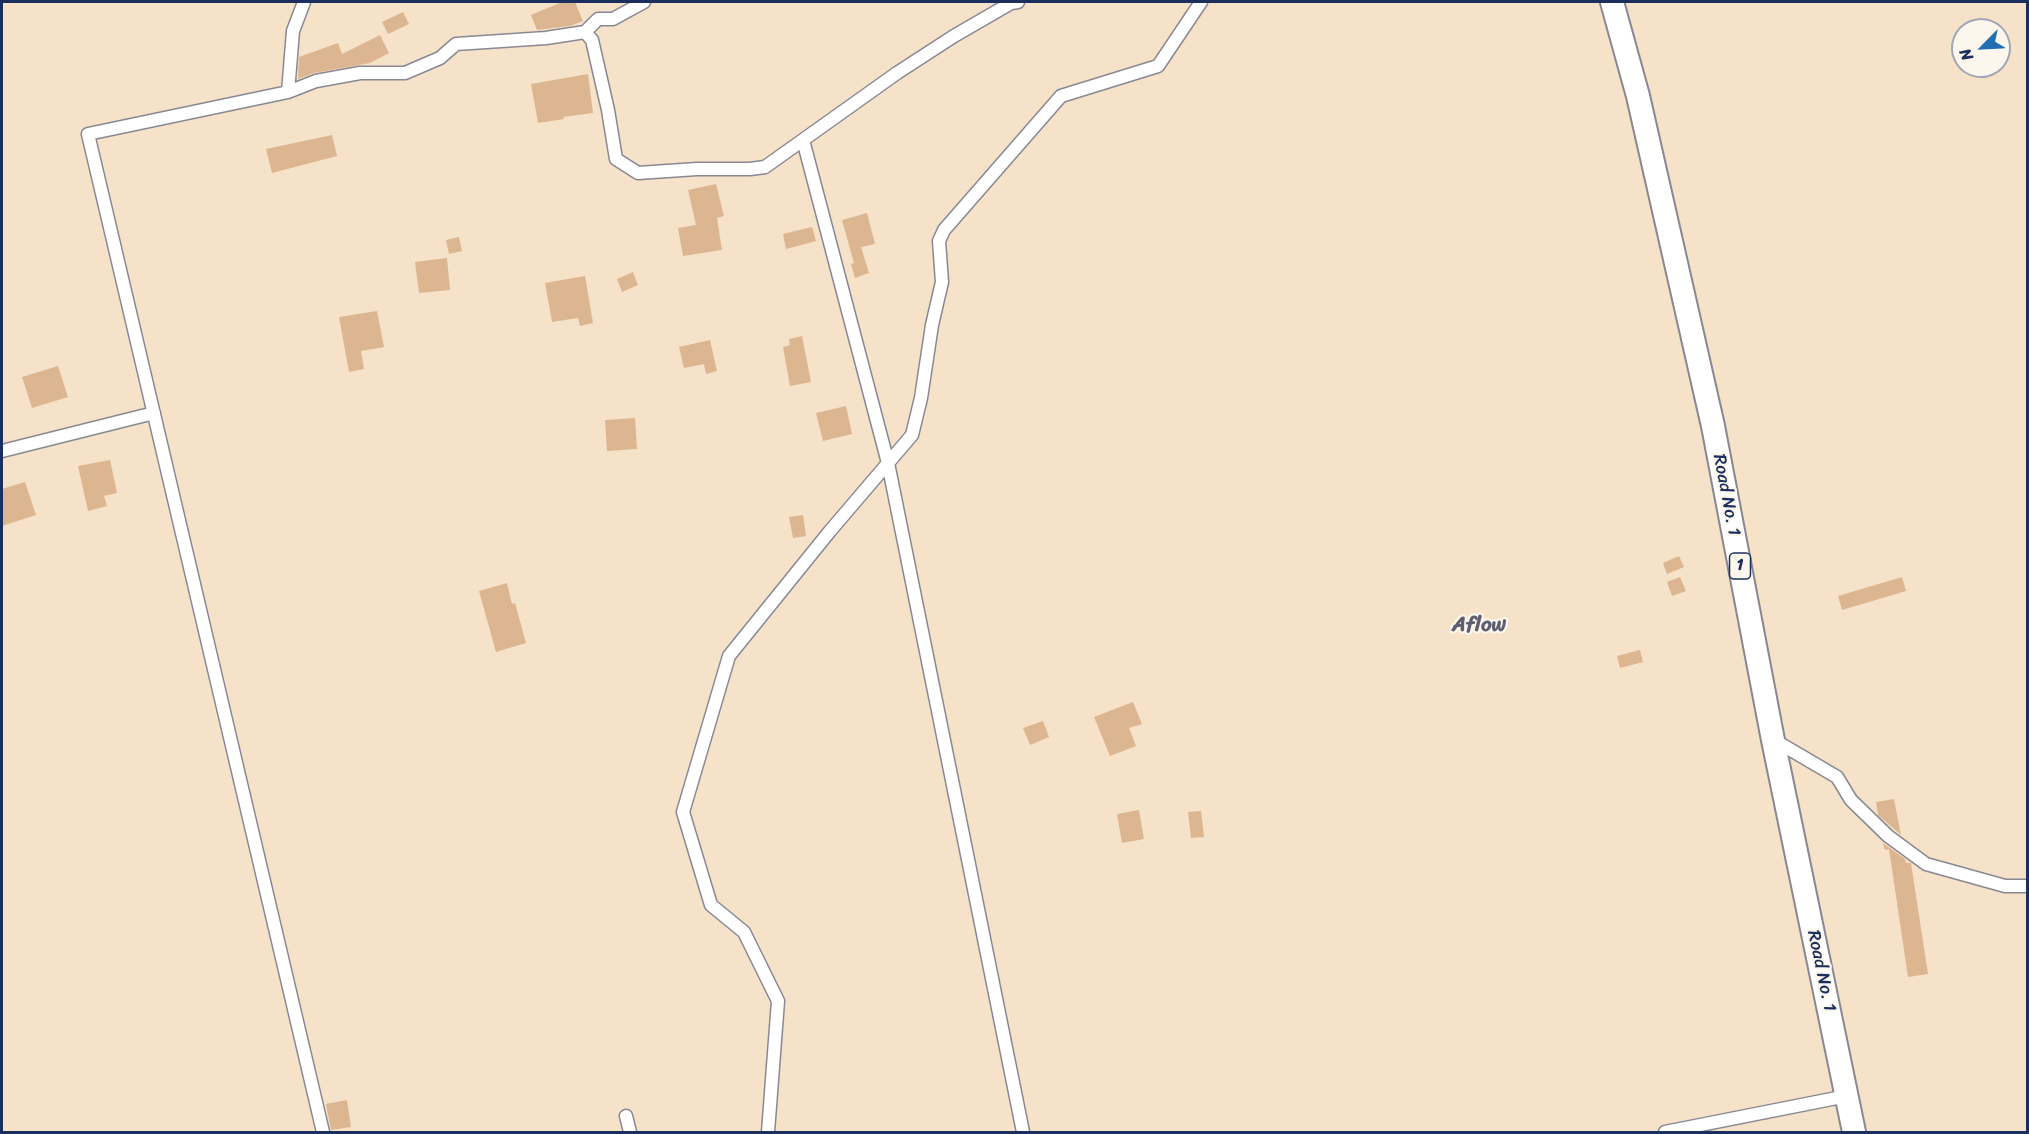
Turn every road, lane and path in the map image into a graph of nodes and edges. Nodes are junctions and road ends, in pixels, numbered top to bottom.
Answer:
1 (304, 2) edge
2 (644, 2) edge
3 (1018, 2) edge
4 (1201, 2) edge
5 (1612, 2) edge
6 (585, 32) junction
7 (288, 92) junction
8 (803, 140) junction
9 (154, 413) junction
10 (2, 452) edge
11 (888, 463) junction
12 (1773, 740) junction
13 (2028, 886) edge
14 (1847, 1096) junction
15 (626, 1116) dead end
16 (323, 1132) edge
17 (630, 1132) edge
18 (768, 1132) edge
19 (1023, 1132) edge
20 (1665, 1132) edge
21 (1854, 1132) edge

1 - 7 street
2 - 6 street
3 - 8 street
4 - 11 street
5 - 12 highway, Road No. 1 / 1
6 - 7 street
6 - 8 street
7 - 9 street
8 - 11 street
9 - 10 street
9 - 16 street
11 - 18 street
11 - 19 street
12 - 13 street
12 - 14 highway, Road No. 1 / 1
14 - 20 street
14 - 21 highway, Road No. 1 / 1
15 - 17 street

